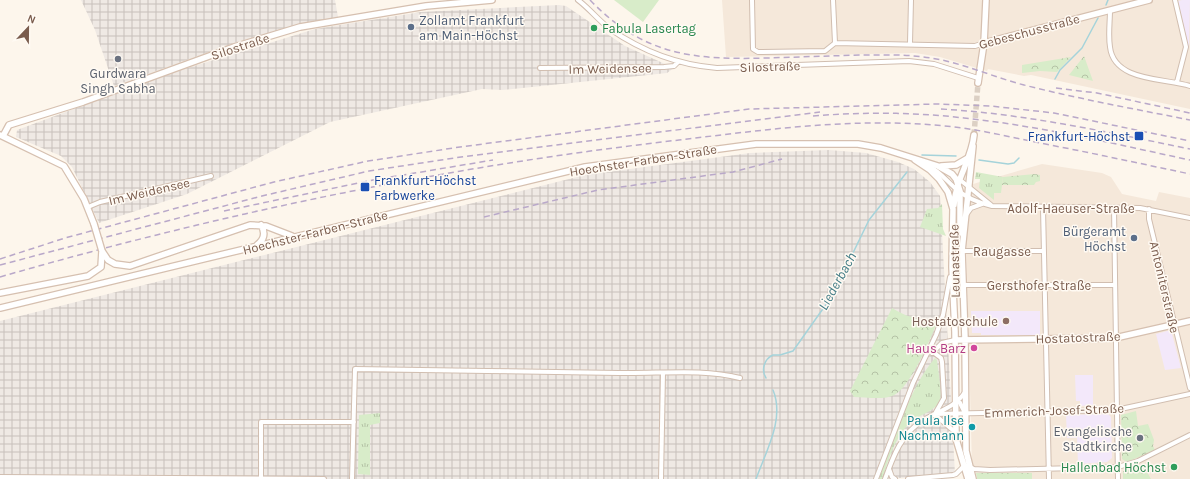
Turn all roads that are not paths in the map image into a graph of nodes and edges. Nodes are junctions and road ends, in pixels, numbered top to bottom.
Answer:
1 (492, 0) edge
2 (578, 0) edge
3 (752, 0) edge
4 (833, 0) edge
5 (911, 0) edge
6 (986, 0) edge
7 (1149, 0) edge
8 (1175, 0) edge
9 (1110, 10) junction
10 (984, 42) junction
11 (835, 43) junction
12 (910, 44) junction
13 (678, 62) junction
14 (540, 68) dead end
15 (978, 80) joint
16 (1177, 82) junction
17 (1190, 86) edge
18 (974, 135) tunnel mouth
19 (1, 136) edge
20 (973, 146) junction
21 (907, 156) junction
22 (968, 158) junction
23 (921, 164) junction
24 (938, 166) junction
25 (211, 176) dead end
26 (958, 186) junction
27 (968, 191) junction
28 (982, 204) junction
29 (992, 206) junction
30 (88, 207) junction
31 (1043, 208) junction
32 (1114, 208) junction
33 (953, 209) junction
34 (1150, 209) junction
35 (965, 217) junction
36 (1190, 218) edge
37 (261, 225) junction
38 (963, 235) junction
39 (295, 237) junction
40 (256, 246) junction
41 (962, 251) junction
42 (1043, 251) junction
43 (105, 258) junction
44 (952, 267) junction
45 (963, 285) junction
46 (1114, 285) junction
47 (1045, 286) junction
48 (0, 293) edge
49 (0, 308) edge
50 (1190, 321) edge
51 (1174, 325) junction
52 (1044, 338) junction
53 (1115, 338) junction
54 (965, 339) junction
55 (955, 340) junction
56 (933, 352) junction
57 (927, 358) junction
58 (663, 373) junction
59 (740, 378) dead end
60 (1190, 388) edge
61 (965, 392) junction
62 (1190, 394) edge
63 (957, 403) junction
64 (1116, 410) junction
65 (1047, 411) junction
66 (955, 413) junction
67 (965, 413) junction
68 (934, 414) junction
69 (354, 422) junction
70 (955, 432) junction
71 (1190, 435) edge
72 (963, 467) junction
73 (970, 467) junction
74 (1118, 467) junction
75 (889, 469) junction
76 (1048, 469) junction
77 (0, 476) edge
78 (7, 478) edge
79 (261, 479) edge
80 (324, 479) edge
81 (352, 479) edge
82 (661, 479) edge
83 (876, 479) edge
84 (885, 479) edge
85 (895, 479) edge
86 (908, 479) edge
87 (968, 479) edge
88 (973, 479) edge
89 (1049, 479) edge
90 (1118, 479) edge

1 - 19 main road, Silostraße
2 - 13 street, Silostraße
3 - 11 street
4 - 11 street
5 - 12 street
6 - 10 main road
7 - 9 main road, Gebeschusstraße
8 - 16 street
9 - 10 main road, Gebeschusstraße
9 - 16 street
10 - 12 street, Gebeschusstraße
10 - 15 main road
11 - 12 street, Gebeschusstraße
13 - 14 street, Im Weidensee
13 - 15 street, Silostraße
16 - 17 street
18 - 20 main road, Leunastraße
19 - 30 main road
20 - 22 main road
20 - 27 main road, Leunastraße
21 - 23 main road, Leunastraße
21 - 24 main road, Hoechster-Farben-Straße
21 - 39 main road, Hoechster-Farben-Straße
22 - 24 main road, Hoechster-Farben-Straße
22 - 26 main road
23 - 26 street
23 - 33 main road, Leunastraße
24 - 26 main road, Hoechster-Farben-Straße
25 - 30 street, Im Weidensee
26 - 27 street
26 - 27 street, Adolf-Haeuser-Straße
26 - 33 main road
26 - 38 main road, Leunastraße
27 - 28 street, Adolf-Haeuser-Straße
27 - 29 street, Adolf-Haeuser-Straße
27 - 35 main road, Leunastraße
28 - 29 street, Adolf-Haeuser-Straße
28 - 35 street
29 - 31 street, Adolf-Haeuser-Straße
30 - 43 main road, bridge
31 - 32 street, Adolf-Haeuser-Straße
31 - 42 street
32 - 34 street, Adolf-Haeuser-Straße
32 - 46 street
33 - 44 main road, Leunastraße
34 - 36 street, Adolf-Haeuser-Straße
34 - 51 street, Antoniterstraße
35 - 38 main road, Leunastraße
37 - 39 main road
37 - 40 main road
37 - 43 main road
38 - 41 main road, Leunastraße
39 - 40 main road, Hoechster-Farben-Straße
40 - 49 main road, Hoechster-Farben-Straße
41 - 42 street, Raugasse
41 - 45 main road, Leunastraße
42 - 47 street
43 - 48 main road
44 - 55 main road, Leunastraße
44 - 57 street
45 - 47 street, Gersthofer Straße
45 - 54 main road, Leunastraße
46 - 47 street, Gersthofer Straße
46 - 53 street
47 - 52 street
50 - 51 main road, Hostatostraße
51 - 53 main road, Hostatostraße
51 - 60 street, Antoniterstraße
52 - 53 main road, Hostatostraße
52 - 54 main road, Hostatostraße
52 - 65 street
53 - 64 street
54 - 55 main road, Hostatostraße
54 - 61 main road, Leunastraße
55 - 56 street
55 - 63 main road, Leunastraße
56 - 57 street
56 - 68 street
57 - 83 street
58 - 59 street
58 - 69 street
58 - 82 street
61 - 63 street
61 - 67 main road, Leunastraße
62 - 64 street, Emmerich-Josef-Straße
63 - 66 main road, Leunastraße
63 - 67 street, Leunastraße
63 - 68 street
64 - 65 street, Emmerich-Josef-Straße
64 - 74 street
65 - 67 street, Emmerich-Josef-Straße
65 - 76 street
66 - 67 street, Emmerich-Josef-Straße
66 - 68 street, Emmerich-Josef-Straße
66 - 70 main road, Leunastraße
67 - 73 main road, Leunastraße
68 - 70 street
68 - 75 street
69 - 79 street
69 - 81 street
70 - 72 main road, Leunastraße
71 - 74 street
72 - 86 street
72 - 87 main road, Leunastraße
73 - 76 street
73 - 88 main road, Leunastraße
74 - 76 street
74 - 90 street
75 - 84 street
75 - 85 street
76 - 89 street
77 - 78 street
78 - 79 street
79 - 80 street

